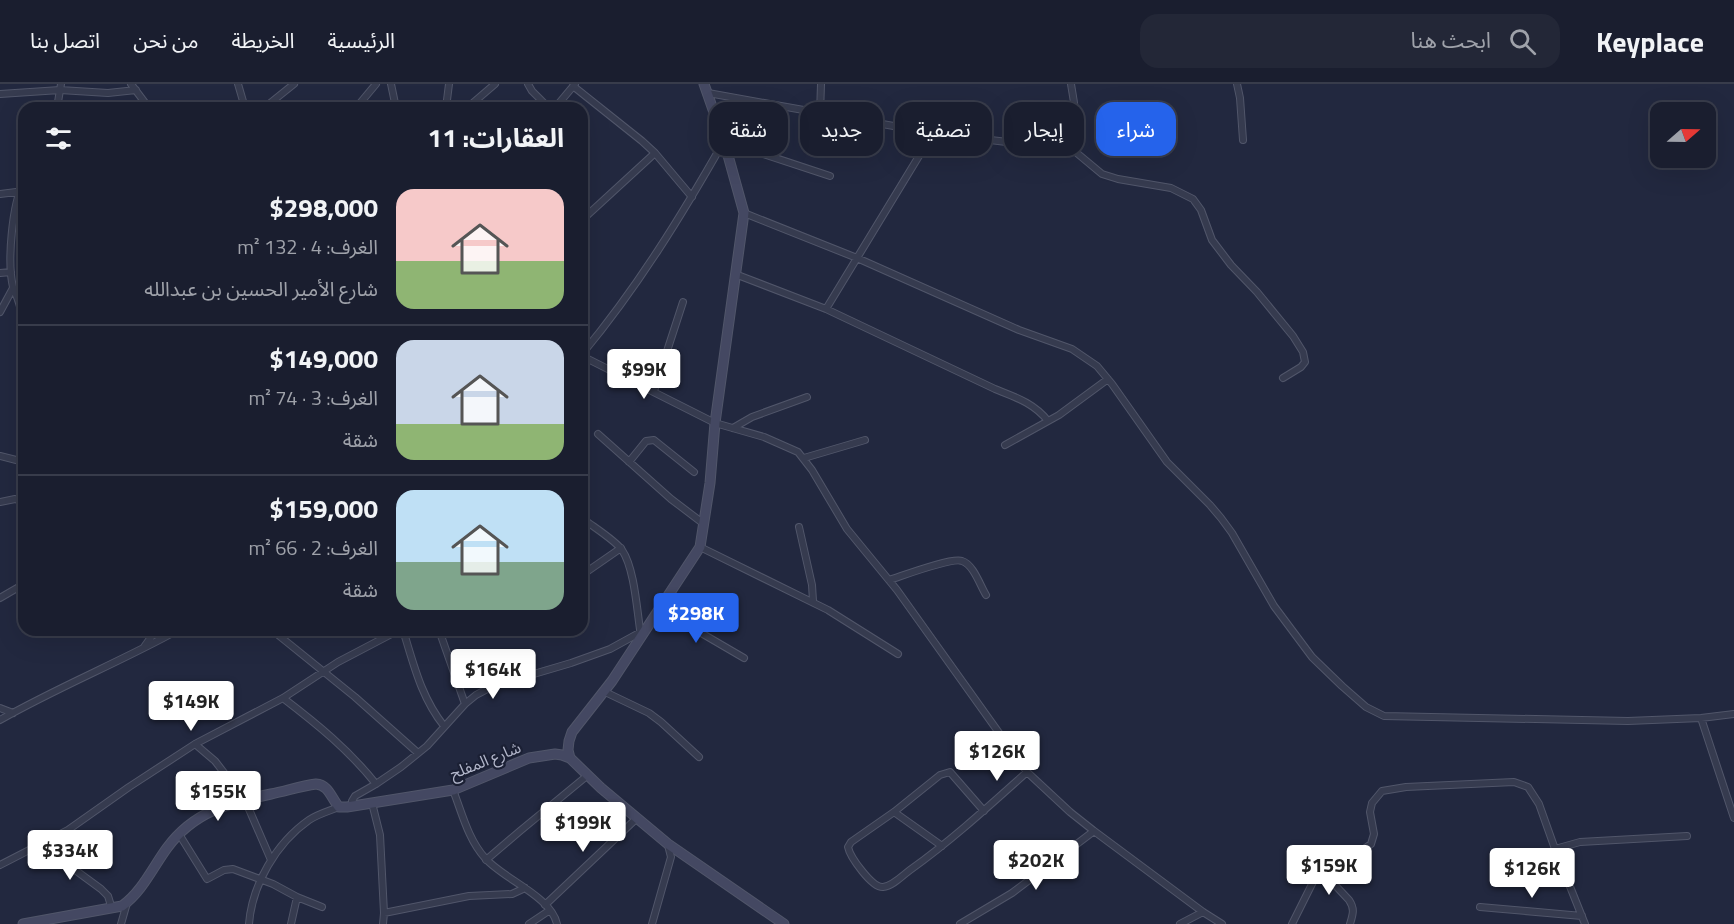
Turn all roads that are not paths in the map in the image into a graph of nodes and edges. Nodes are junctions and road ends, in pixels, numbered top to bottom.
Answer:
1 (238, 84) edge
2 (294, 84) edge
3 (376, 84) edge
4 (391, 84) edge
5 (449, 84) edge
6 (495, 84) edge
7 (528, 84) edge
8 (821, 84) edge
9 (1071, 84) edge
10 (1237, 84) edge
11 (574, 85) edge
12 (60, 87) edge
13 (133, 87) edge
14 (706, 88) edge
15 (0, 94) edge
16 (58, 102) edge
17 (144, 102) edge
18 (243, 102) edge
19 (272, 102) edge
20 (361, 102) edge
21 (395, 102) edge
22 (447, 102) edge
23 (474, 102) edge
24 (543, 102) edge
25 (560, 102) edge
26 (820, 102) edge
27 (1073, 102) edge
28 (800, 109) edge
29 (1243, 140) dead end
30 (655, 153) junction
31 (715, 156) edge
32 (728, 156) edge
33 (769, 156) edge
34 (919, 156) edge
35 (1080, 156) edge
36 (830, 176) dead end
37 (18, 191) edge
38 (0, 194) edge
39 (692, 197) junction
40 (18, 203) edge
41 (744, 213) junction
42 (588, 214) edge
43 (857, 258) junction
44 (11, 272) junction
45 (0, 273) edge
46 (734, 274) junction
47 (13, 288) junction
48 (18, 299) edge
49 (683, 302) dead end
50 (826, 309) junction
51 (0, 312) edge
52 (588, 348) edge
53 (588, 358) edge
54 (1283, 378) dead end
55 (1108, 379) junction
56 (654, 392) junction
57 (807, 397) dead end
58 (1048, 422) junction
59 (715, 423) junction
60 (733, 428) junction
61 (598, 434) dead end
62 (865, 440) dead end
63 (1005, 445) dead end
64 (0, 456) edge
65 (804, 458) junction
66 (18, 460) edge
67 (629, 462) junction
68 (694, 472) dead end
69 (18, 500) edge
70 (0, 502) edge
71 (588, 523) edge
72 (704, 524) junction
73 (799, 527) dead end
74 (700, 547) junction
75 (621, 549) junction
76 (588, 571) edge
77 (889, 580) junction
78 (18, 588) edge
79 (986, 595) dead end
80 (0, 598) edge
81 (813, 601) junction
82 (660, 609) junction
83 (641, 635) junction
84 (152, 636) edge
85 (167, 636) edge
86 (279, 636) edge
87 (390, 636) edge
88 (403, 636) edge
89 (441, 636) edge
90 (142, 650) junction
91 (898, 654) dead end
92 (744, 658) dead end
93 (324, 671) junction
94 (603, 691) junction
95 (283, 698) junction
96 (465, 704) junction
97 (0, 708) edge
98 (13, 713) junction
99 (1734, 714) edge
100 (1701, 718) junction
101 (0, 720) edge
102 (444, 726) junction
103 (195, 744) junction
104 (418, 753) junction
105 (699, 757) dead end
106 (570, 759) junction
107 (1027, 772) junction
108 (588, 775) junction
109 (376, 784) junction
110 (453, 790) junction
111 (245, 800) junction
112 (372, 803) junction
113 (354, 806) junction
114 (339, 807) junction
115 (984, 811) junction
116 (894, 812) junction
117 (637, 818) junction
118 (1734, 818) edge
119 (1094, 831) junction
120 (179, 834) junction
121 (1687, 836) dead end
122 (44, 843) junction
123 (668, 844) junction
124 (942, 846) junction
125 (1555, 849) junction
126 (486, 860) junction
127 (271, 861) junction
128 (0, 865) edge
129 (1318, 867) junction
130 (261, 880) junction
131 (525, 888) junction
132 (297, 897) junction
133 (127, 903) junction
134 (322, 907) dead end
135 (548, 907) junction
136 (1480, 907) dead end
137 (112, 909) junction
138 (1203, 912) junction
139 (384, 913) junction
140 (1582, 916) junction
141 (25, 924) edge
142 (121, 924) edge
143 (249, 924) edge
144 (291, 924) edge
145 (383, 924) edge
146 (529, 924) edge
147 (557, 924) edge
148 (652, 924) edge
149 (784, 924) edge
150 (960, 924) edge
151 (1180, 924) edge
152 (1222, 924) edge
153 (1292, 924) edge
154 (1350, 924) edge
155 (1585, 924) edge

1 - 18 street
2 - 19 street
3 - 20 street
4 - 21 street
5 - 22 street
6 - 23 street
7 - 24 street
8 - 26 street
9 - 27 street
10 - 29 street
11 - 25 street
11 - 30 street
12 - 13 street
12 - 15 street
12 - 16 street
13 - 17 street
14 - 28 street
30 - 39 street
30 - 42 street
31 - 39 street
32 - 41 street
33 - 36 street
34 - 43 street
35 - 54 street
37 - 38 street
39 - 52 street
40 - 44 street
41 - 43 street
41 - 46 street
43 - 50 street
43 - 55 street
44 - 45 street
44 - 47 street
46 - 50 street
46 - 59 street
47 - 48 street
47 - 51 street
49 - 56 street
50 - 58 street
53 - 56 street
55 - 58 street
55 - 100 street
56 - 59 street
57 - 60 street
58 - 63 street
59 - 60 street
59 - 72 street
60 - 65 street
61 - 67 street
62 - 65 street
64 - 66 street
65 - 77 street
67 - 68 street
67 - 72 street
69 - 70 street
71 - 75 street
72 - 74 street
73 - 81 street
74 - 81 street
74 - 82 street
75 - 76 street
75 - 83 street
77 - 79 street
77 - 107 street
78 - 80 street
81 - 91 street
82 - 83 street
82 - 92 street
83 - 94 street
83 - 96 street
84 - 90 street
85 - 90 street
86 - 93 street
87 - 93 street
88 - 102 street
89 - 96 street
90 - 98 street
93 - 95 street
93 - 104 street
94 - 105 street
94 - 106 street
95 - 103 street
95 - 109 street
96 - 102 street
97 - 98 street
98 - 101 street
99 - 100 street
100 - 118 street
102 - 104 street
103 - 111 street
103 - 122 street
104 - 109 street
106 - 108 street
106 - 110 street, شارع المفلح
107 - 115 street
107 - 119 street
108 - 117 street
108 - 126 street
109 - 113 street
110 - 112 street, شارع المفلح
110 - 126 street
111 - 114 street
111 - 120 street
111 - 127 street
112 - 113 street, شارع المفلح
112 - 139 street
113 - 114 street, شارع المفلح
114 - 127 street
115 - 116 street
115 - 124 street
116 - 124 street
116 - 124 street
117 - 123 street
117 - 135 street
119 - 138 street
119 - 150 street
120 - 130 street
120 - 133 street
121 - 125 street
122 - 128 street
122 - 137 street
123 - 148 street
123 - 149 street
125 - 129 street
125 - 140 street
126 - 131 street
127 - 130 street
129 - 153 street
129 - 154 street
130 - 132 street
130 - 143 street
131 - 135 street
131 - 139 street
132 - 134 street
132 - 144 street
133 - 137 street
133 - 142 street
135 - 146 street
135 - 147 street
136 - 140 street
137 - 141 street
138 - 151 street
138 - 152 street
139 - 145 street
140 - 155 street

